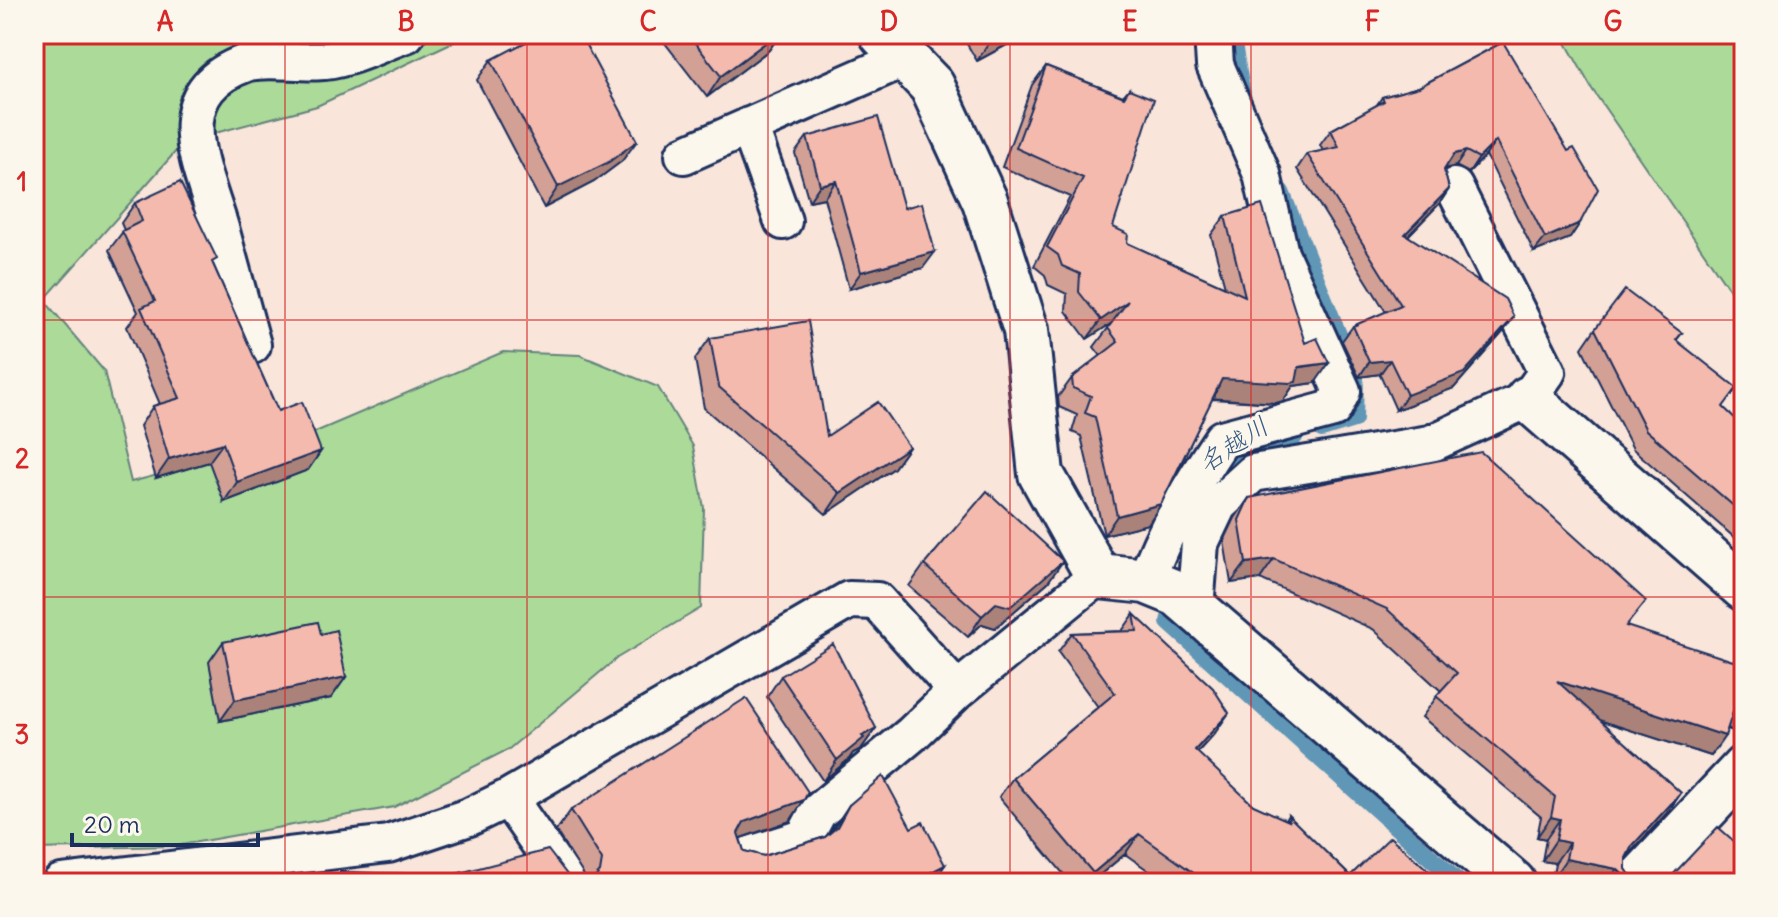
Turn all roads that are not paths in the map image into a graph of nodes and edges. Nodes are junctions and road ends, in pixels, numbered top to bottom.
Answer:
1 (406, 34) edge
2 (1213, 34) edge
3 (893, 46) edge
4 (749, 126) junction
5 (684, 155) dead end
6 (1454, 187) dead end
7 (783, 221) dead end
8 (252, 345) edge
9 (1528, 399) junction
10 (1098, 576) junction
11 (1146, 581) junction
12 (1744, 588) edge
13 (1195, 609) junction
14 (957, 691) junction
15 (1744, 768) edge
16 (508, 798) junction
17 (744, 857) edge
18 (285, 870) edge
19 (61, 883) edge
20 (567, 883) edge
21 (1513, 883) edge
22 (1636, 883) edge

1 - 8 lane
2 - 11 lane
3 - 4 lane
3 - 10 street
4 - 5 lane
4 - 7 lane
6 - 9 lane
9 - 12 street
9 - 13 lane
10 - 11 street
10 - 14 lane
11 - 13 street
13 - 21 street
14 - 16 lane
14 - 17 lane
15 - 22 street
16 - 18 lane
16 - 20 lane
18 - 19 lane

